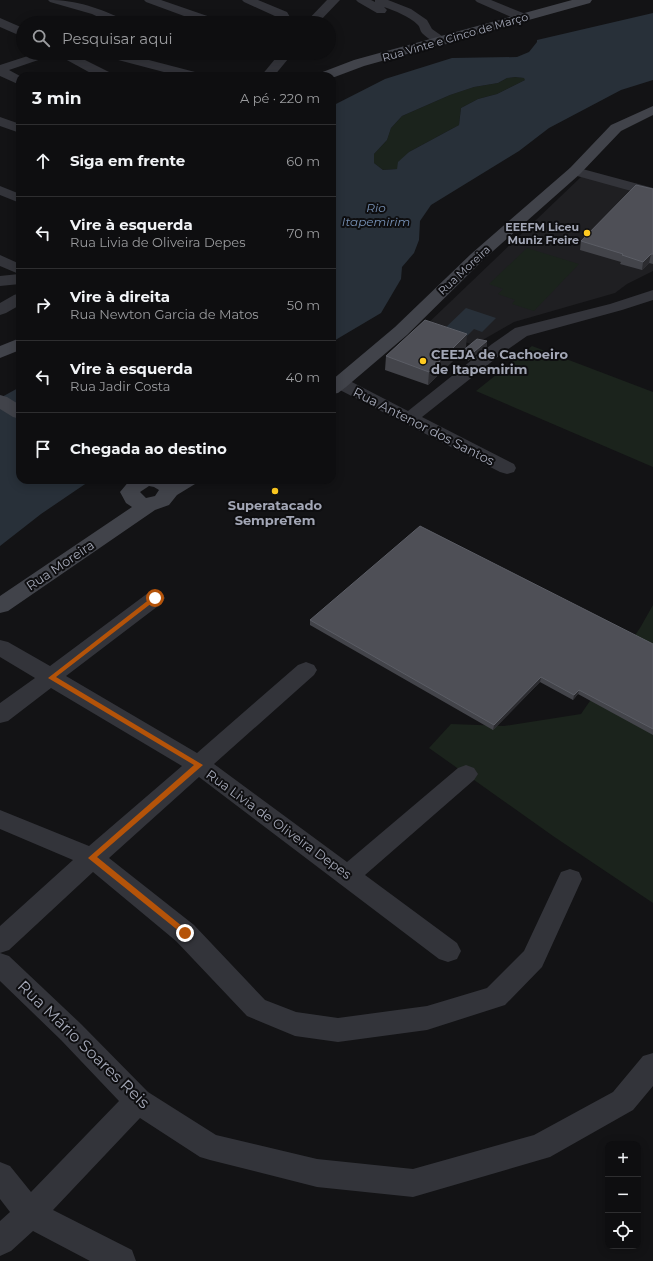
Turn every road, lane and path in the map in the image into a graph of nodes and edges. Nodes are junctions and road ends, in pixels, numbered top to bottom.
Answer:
1 (54, 0) edge
2 (150, 0) edge
3 (334, 0) edge
4 (362, 0) edge
5 (481, 0) edge
6 (586, 0) edge
7 (249, 1) edge
8 (381, 5) edge
9 (106, 16) edge
10 (195, 16) edge
11 (284, 16) edge
12 (318, 16) edge
13 (524, 18) junction
14 (0, 22) edge
15 (16, 30) edge
16 (443, 41) junction
17 (29, 60) edge
18 (75, 60) edge
19 (133, 60) edge
20 (281, 60) edge
21 (0, 70) edge
22 (98, 72) edge
23 (179, 72) edge
24 (270, 72) edge
25 (335, 72) edge
26 (16, 79) edge
27 (653, 110) edge
28 (0, 121) edge
29 (16, 127) edge
30 (575, 171) junction
31 (0, 190) edge
32 (653, 193) edge
33 (16, 197) edge
34 (0, 260) edge
35 (16, 268) edge
36 (16, 279) edge
37 (0, 281) edge
38 (653, 295) edge
39 (16, 300) edge
40 (0, 310) edge
41 (16, 345) edge
42 (0, 353) edge
43 (336, 386) edge
44 (0, 401) edge
45 (16, 411) edge
46 (410, 418) junction
47 (507, 468) dead end
48 (165, 484) edge
49 (147, 487) edge
50 (155, 598) dead end
51 (0, 606) edge
52 (0, 647) edge
53 (306, 670) dead end
54 (51, 678) junction
55 (0, 715) edge
56 (199, 765) junction
57 (466, 774) dead end
58 (0, 819) edge
59 (92, 858) junction
60 (349, 875) junction
61 (570, 879) dead end
62 (0, 942) edge
63 (448, 951) dead end
64 (0, 964) edge
65 (653, 1065) edge
66 (138, 1101) junction
67 (0, 1176) edge
68 (30, 1214) junction
69 (0, 1241) edge
70 (121, 1261) edge

1 - 9 street
2 - 10 street
3 - 12 street
4 - 8 street
5 - 13 street
6 - 13 main road, Rua Vinte e Cinco de Março
7 - 11 street
8 - 16 street
13 - 16 main road, Rua Vinte e Cinco de Março
14 - 15 street
16 - 25 main road, Rua Vinte e Cinco de Março
17 - 21 street
18 - 22 street
19 - 23 street
20 - 24 street
21 - 26 street
27 - 30 main road, Rua Moreira
28 - 29 street
30 - 32 street
30 - 43 main road, Rua Moreira
31 - 33 street
34 - 35 street
36 - 37 street
38 - 46 street
39 - 40 street
41 - 42 main road
43 - 46 street, Rua Antenor dos Santos
44 - 45 main road
46 - 47 street, Rua Antenor dos Santos
48 - 49 main road, Rua Moreira
49 - 51 main road, Rua Moreira
50 - 54 street
52 - 54 street, Rua Livia de Oliveira Depes
53 - 56 street
54 - 55 street
54 - 56 street, Rua Livia de Oliveira Depes
56 - 59 street
56 - 60 street, Rua Livia de Oliveira Depes
57 - 60 street
58 - 59 street
59 - 61 street
59 - 62 street
60 - 63 street, Rua Livia de Oliveira Depes
64 - 66 street, Rua Mário Soares Reis
65 - 66 street, Rua Mário Soares Reis
66 - 68 street
67 - 68 street
68 - 69 street
68 - 70 street

